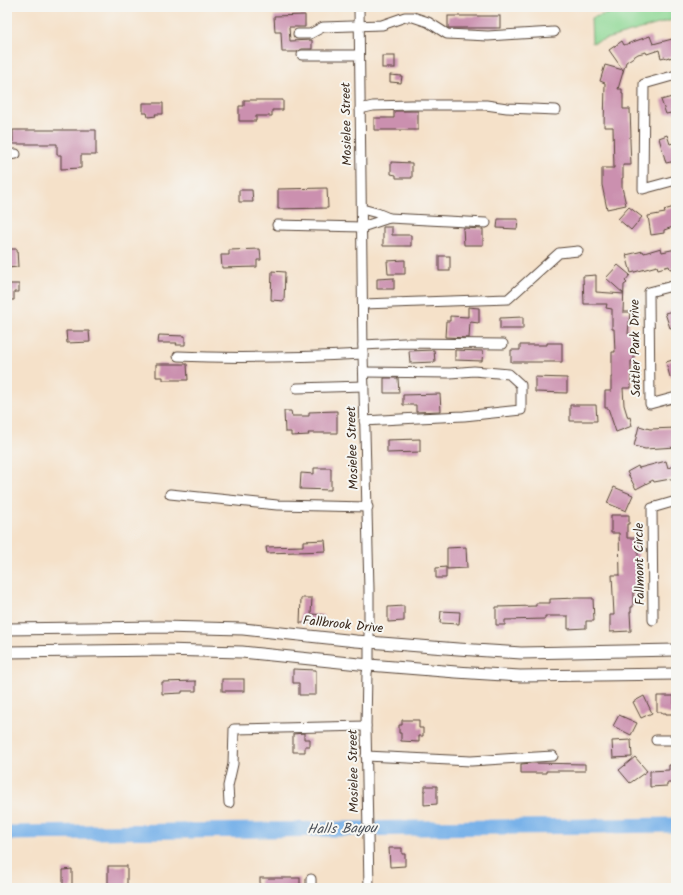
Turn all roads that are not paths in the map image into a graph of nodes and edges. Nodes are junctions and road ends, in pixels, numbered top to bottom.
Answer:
1 (359, 7) edge
2 (359, 26) junction
3 (554, 32) dead end
4 (298, 34) dead end
5 (302, 55) dead end
6 (359, 55) junction
7 (676, 75) edge
8 (360, 108) junction
9 (556, 110) dead end
10 (676, 180) edge
11 (362, 209) junction
12 (389, 218) junction
13 (486, 222) dead end
14 (277, 225) dead end
15 (362, 227) junction
16 (578, 251) dead end
17 (676, 285) edge
18 (363, 304) junction
19 (503, 344) dead end
20 (363, 350) junction
21 (178, 356) dead end
22 (364, 372) junction
23 (364, 386) junction
24 (297, 388) dead end
25 (676, 397) edge
26 (364, 421) junction
27 (170, 494) dead end
28 (676, 502) edge
29 (368, 507) junction
30 (653, 620) dead end
31 (7, 629) edge
32 (369, 642) junction
33 (676, 650) edge
34 (7, 652) edge
35 (369, 665) junction
36 (676, 674) edge
37 (366, 726) junction
38 (656, 740) dead end
39 (676, 740) edge
40 (366, 756) junction
41 (553, 756) dead end
42 (229, 803) dead end
43 (369, 888) edge

1 - 2 street, Mosielee Street
2 - 3 street
2 - 4 street
2 - 6 street, Mosielee Street
5 - 6 street
6 - 8 street, Mosielee Street
7 - 10 street
8 - 9 street
8 - 11 street, Mosielee Street
11 - 12 street
11 - 15 street, Mosielee Street
12 - 13 street
12 - 15 street
14 - 15 street
15 - 18 street, Mosielee Street
16 - 18 street
17 - 25 street, Sattler Park Drive
18 - 20 street, Mosielee Street
19 - 20 street
20 - 21 street
20 - 22 street, Mosielee Street
22 - 23 street, Mosielee Street
22 - 26 street
23 - 24 street
23 - 26 street, Mosielee Street
26 - 29 street, Mosielee Street
27 - 29 street
28 - 30 street, Fallmont Circle
29 - 32 street, Mosielee Street
31 - 32 main road, Fallbrook Drive
32 - 33 main road, Fallbrook Drive
32 - 35 street, Mosielee Street
34 - 35 main road
35 - 36 main road
35 - 37 street, Mosielee Street
37 - 40 street, Mosielee Street
37 - 42 street
38 - 39 street
40 - 41 street
40 - 43 street, Mosielee Street

